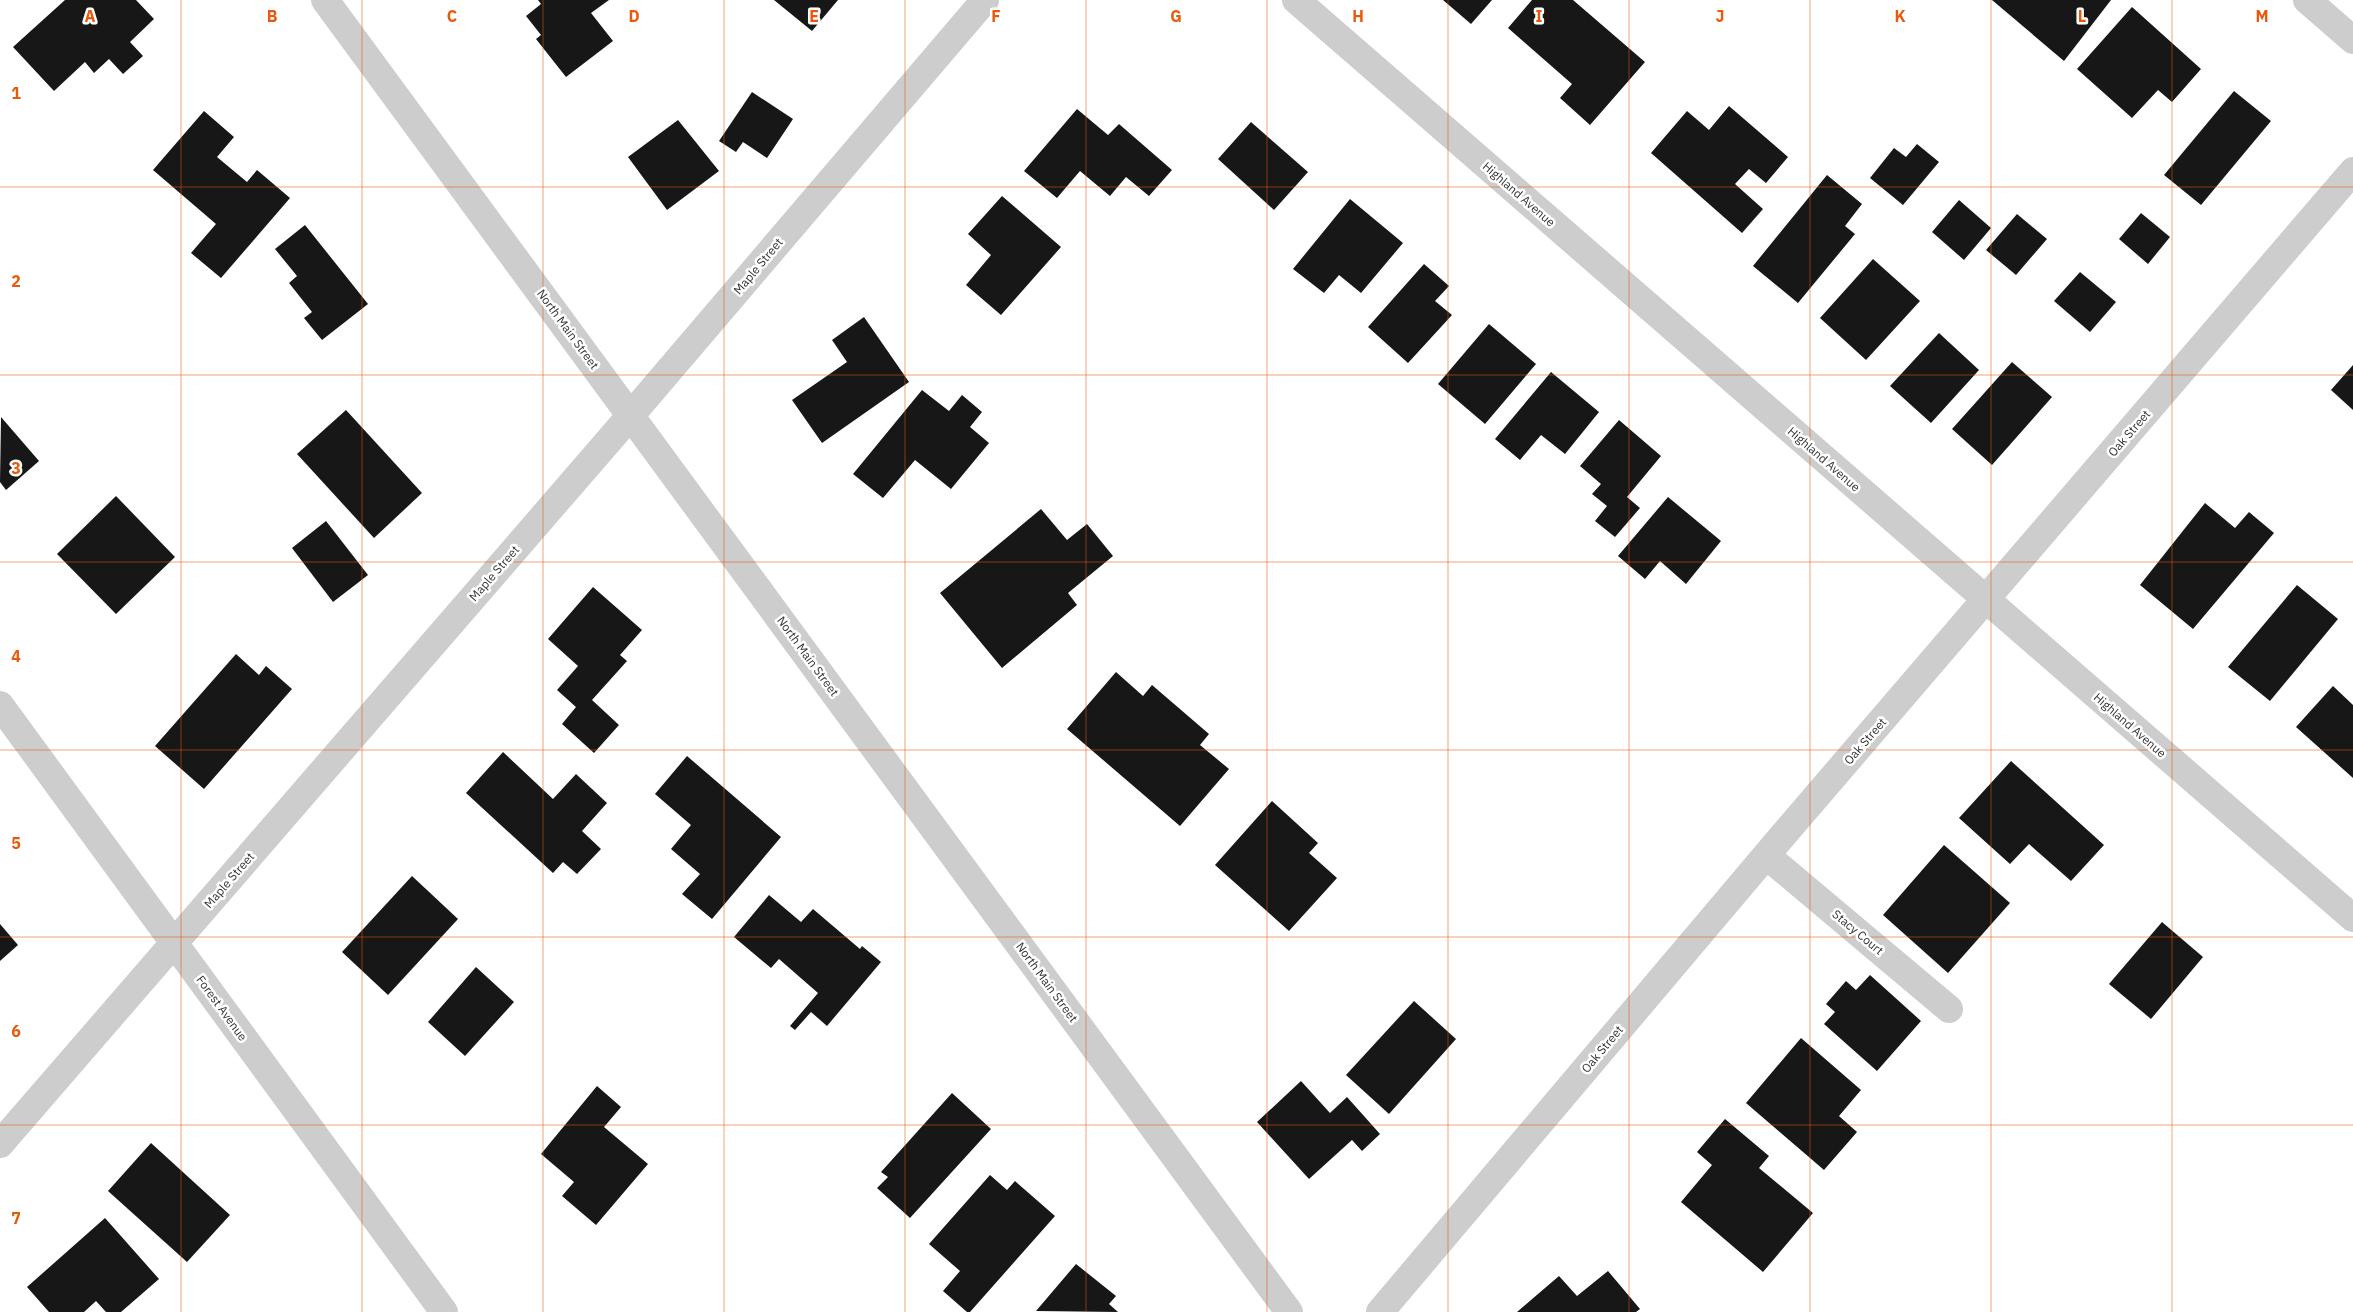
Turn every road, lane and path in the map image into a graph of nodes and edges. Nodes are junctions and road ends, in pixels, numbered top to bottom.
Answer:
1 (325, 0) edge
2 (985, 0) edge
3 (1296, 0) edge
4 (2307, 0) edge
5 (2353, 40) edge
6 (2353, 171) edge
7 (631, 415) junction
8 (1987, 600) junction
9 (0, 705) edge
10 (1767, 856) junction
11 (2353, 918) edge
12 (174, 943) junction
13 (1949, 1009) dead end
14 (0, 1144) edge
15 (444, 1312) edge
16 (1290, 1312) edge
17 (1380, 1312) edge

1 - 7 street, North Main Street
2 - 7 street, Maple Street
3 - 8 street, Highland Avenue
4 - 5 street
6 - 8 street, Oak Street
7 - 12 street, Maple Street
7 - 16 street, North Main Street
8 - 10 street, Oak Street
8 - 11 street, Highland Avenue
9 - 12 street, Forest Avenue
10 - 13 street, Stacy Court
10 - 17 street, Oak Street
12 - 14 street, Maple Street
12 - 15 street, Forest Avenue

